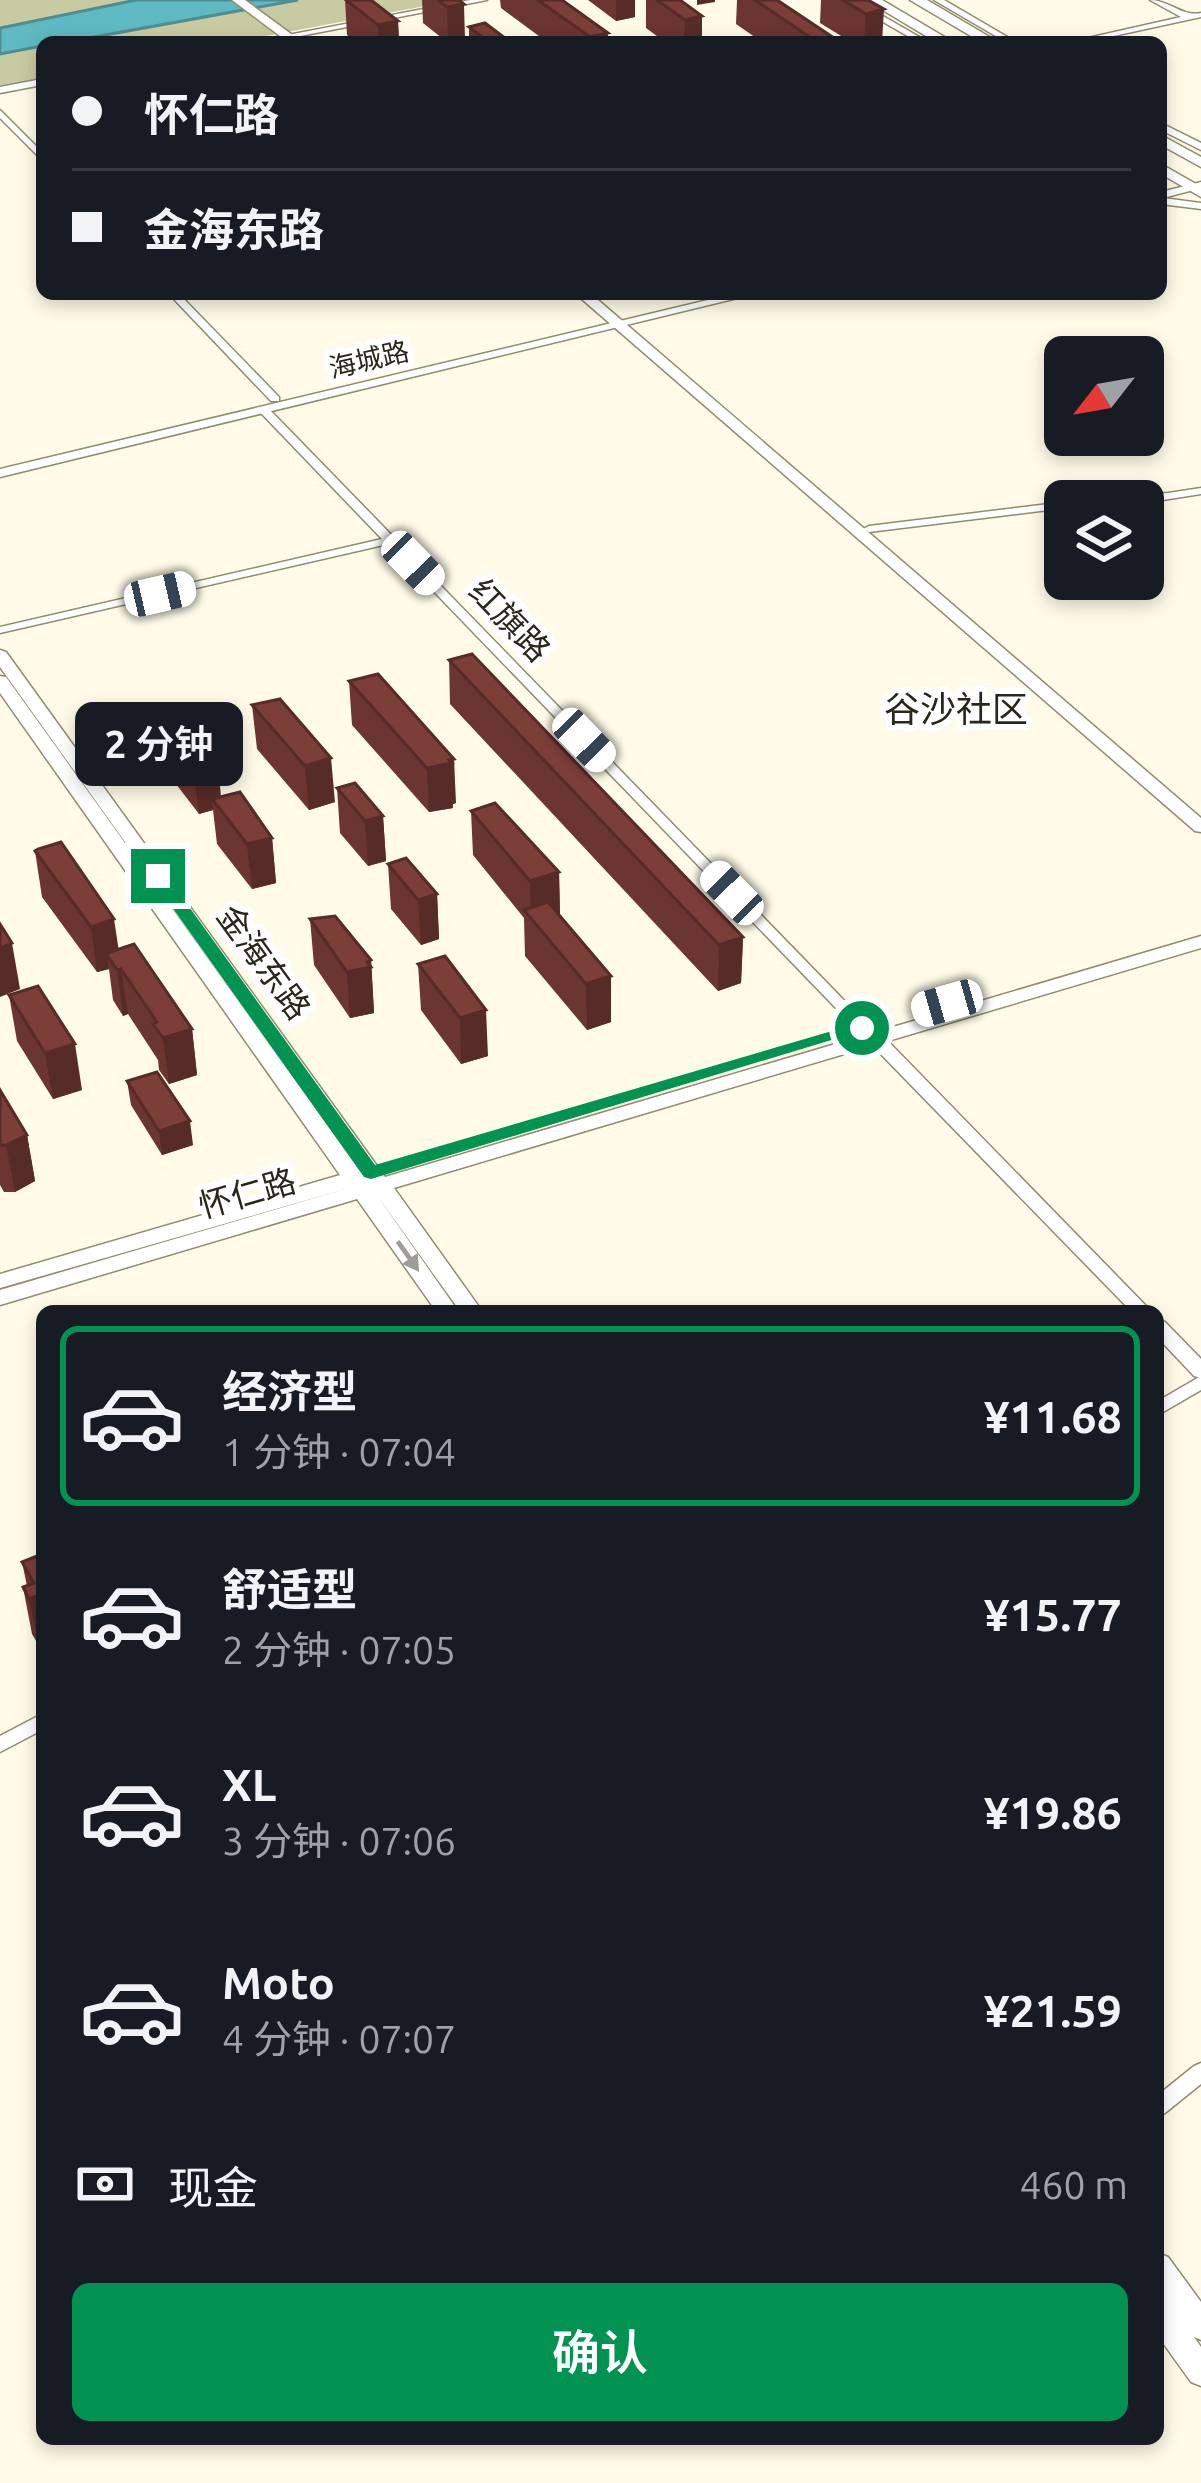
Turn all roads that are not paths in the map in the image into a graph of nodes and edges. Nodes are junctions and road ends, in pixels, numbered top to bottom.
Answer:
1 (238, 0) edge
2 (484, 0) edge
3 (849, 0) edge
4 (873, 0) edge
5 (917, 0) edge
6 (938, 0) edge
7 (1154, 0) edge
8 (258, 7) edge
9 (1201, 15) edge
10 (1188, 17) junction
11 (295, 36) edge
12 (308, 36) edge
13 (913, 36) edge
14 (936, 36) edge
15 (980, 36) edge
16 (1001, 36) edge
17 (1101, 36) edge
18 (36, 83) edge
19 (0, 90) edge
20 (0, 113) edge
21 (1167, 130) edge
22 (1167, 143) edge
23 (36, 151) edge
24 (1201, 155) edge
25 (1167, 171) edge
26 (1196, 185) edge
27 (1167, 196) edge
28 (1201, 206) edge
29 (179, 300) edge
30 (591, 300) edge
31 (603, 300) edge
32 (696, 300) edge
33 (720, 300) edge
34 (621, 321) junction
35 (270, 404) junction
36 (0, 469) edge
37 (1201, 491) edge
38 (1164, 496) edge
39 (1171, 496) junction
40 (1164, 497) edge
41 (1044, 508) edge
42 (869, 529) junction
43 (391, 540) junction
44 (0, 630) edge
45 (0, 655) edge
46 (0, 681) edge
47 (1201, 814) edge
48 (1201, 827) edge
49 (1201, 928) edge
50 (1201, 941) edge
51 (868, 1033) junction
52 (366, 1181) junction
53 (0, 1281) edge
54 (0, 1298) edge
55 (443, 1305) edge
56 (466, 1305) edge
57 (1136, 1305) edge
58 (1164, 1333) edge
59 (1201, 1371) edge
60 (1201, 1382) edge
61 (1164, 1405) edge
62 (36, 1724) edge
63 (0, 1745) edge
64 (1201, 2072) edge
65 (1164, 2102) edge
66 (1164, 2275) edge
67 (1164, 2320) edge
68 (1201, 2326) edge
69 (1201, 2372) edge

1 - 8 main road
2 - 12 street
3 - 13 street
4 - 14 main road
5 - 15 main road
6 - 16 street
7 - 10 street
8 - 11 main road
9 - 10 street
10 - 17 street
18 - 19 street
20 - 23 street
21 - 24 street
22 - 24 main road
25 - 26 main road
27 - 28 street
29 - 35 street, 红旗路
30 - 34 main road
31 - 34 main road
32 - 34 street, 海城路
33 - 34 street, 海城路
34 - 35 street, 海城路
34 - 42 main road
34 - 48 main road
35 - 36 street, 海城路
35 - 43 street, 红旗路
37 - 39 street
38 - 39 street
39 - 40 street
41 - 42 street
42 - 47 main road
43 - 44 street
43 - 51 street, 红旗路
45 - 52 main road, 金海东路
46 - 52 main road, 金海东路
49 - 51 main road, 怀仁路
50 - 51 main road, 怀仁路
51 - 52 main road, 怀仁路
51 - 57 street, 红旗路
52 - 53 main road, 怀仁路
52 - 54 main road, 怀仁路
52 -> 55 main road, 金海东路
52 - 56 main road, 金海东路
58 - 59 street
60 - 61 street
62 - 63 street
64 - 65 street
66 - 68 main road
67 - 69 main road

